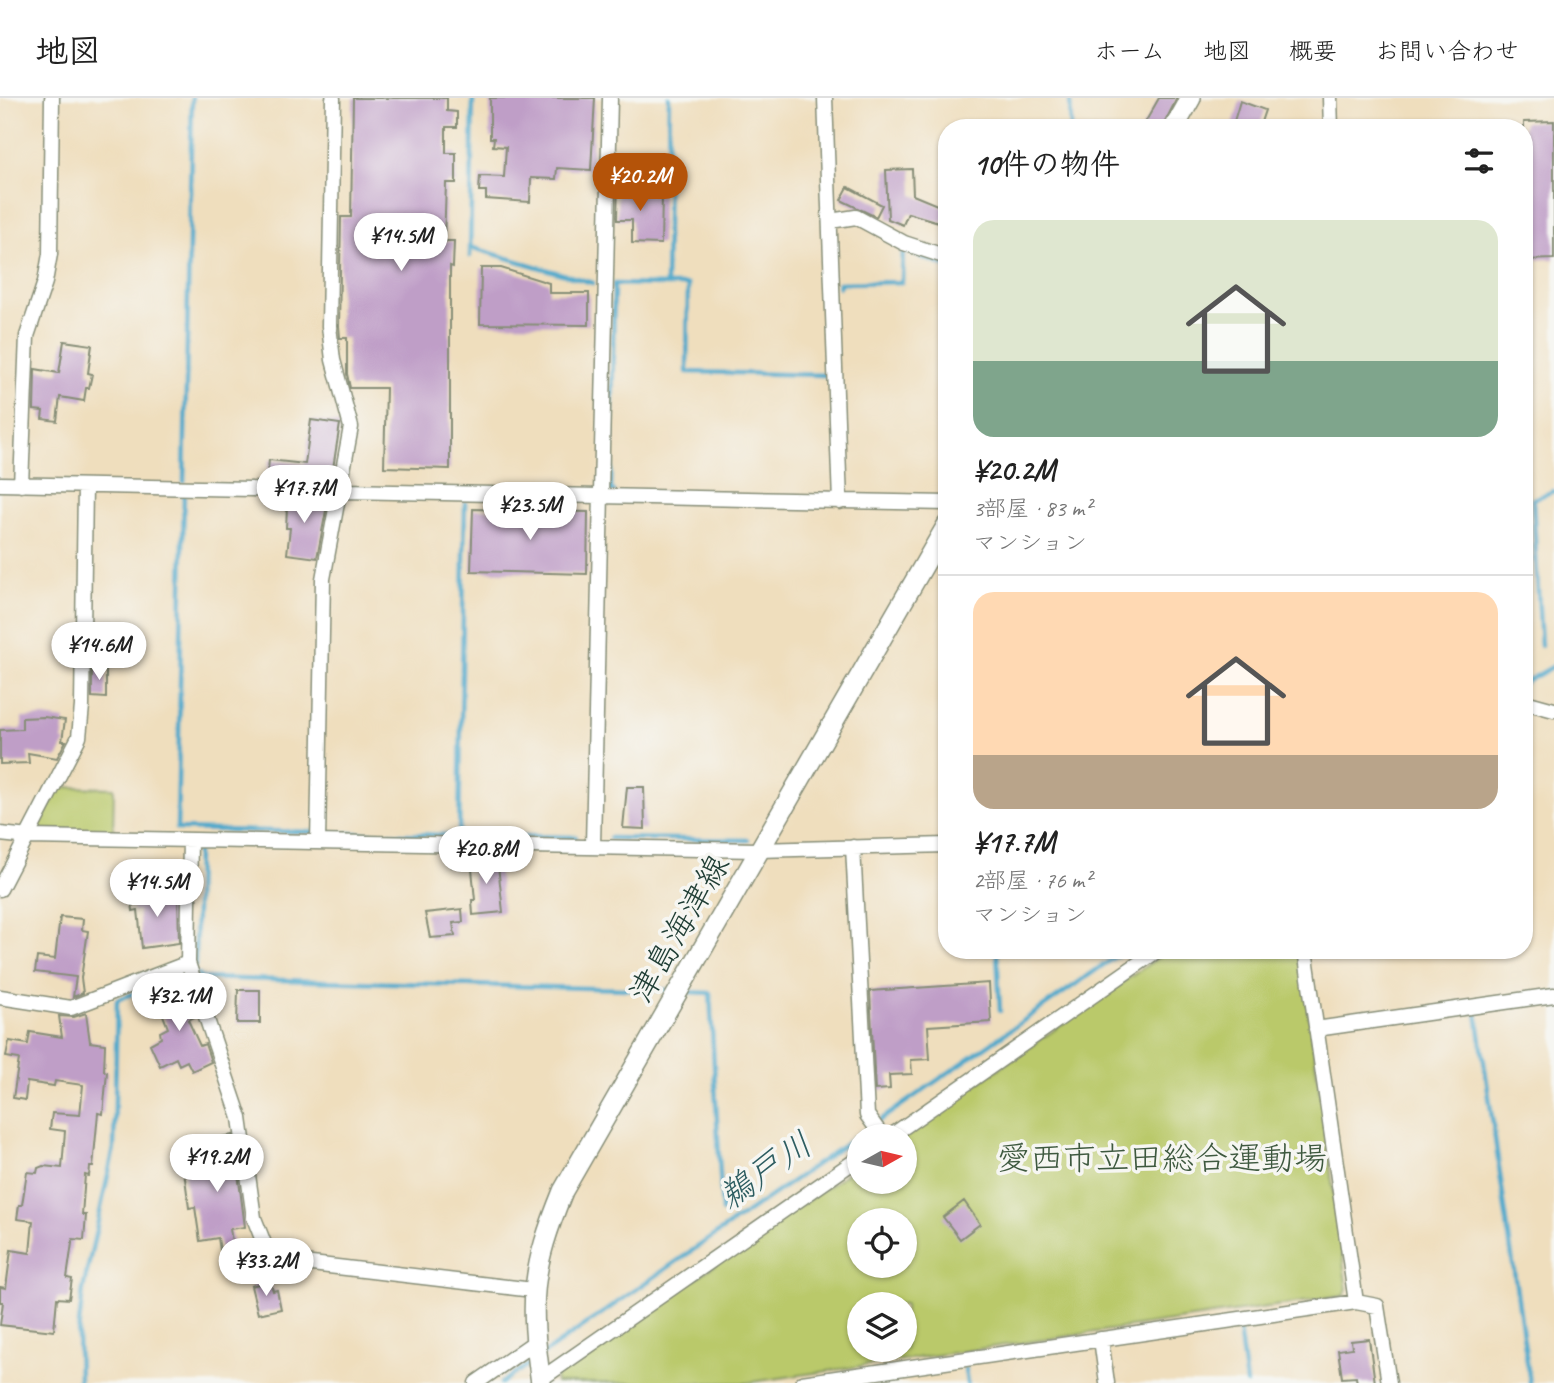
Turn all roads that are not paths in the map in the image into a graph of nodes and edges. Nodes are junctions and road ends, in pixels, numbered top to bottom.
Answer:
1 (52, 98) edge
2 (333, 98) edge
3 (610, 98) edge
4 (825, 98) edge
5 (1191, 98) edge
6 (1330, 98) edge
7 (1179, 119) edge
8 (1331, 119) edge
9 (830, 221) junction
10 (938, 254) edge
11 (0, 484) edge
12 (20, 485) junction
13 (85, 486) junction
14 (341, 491) junction
15 (601, 498) junction
16 (840, 502) junction
17 (938, 503) edge
18 (938, 540) edge
19 (1533, 704) edge
20 (1554, 710) edge
21 (0, 834) edge
22 (29, 837) junction
23 (190, 840) junction
24 (318, 842) junction
25 (593, 845) junction
26 (938, 845) edge
27 (853, 847) junction
28 (758, 850) junction
29 (0, 889) edge
30 (1145, 959) edge
31 (1306, 959) edge
32 (188, 963) junction
33 (1554, 995) edge
34 (0, 998) edge
35 (1316, 1029) junction
36 (874, 1124) edge
37 (908, 1124) edge
38 (847, 1166) edge
39 (533, 1290) junction
40 (1356, 1302) junction
41 (1101, 1339) junction
42 (535, 1343) junction
43 (539, 1379) edge
44 (825, 1381) edge
45 (476, 1383) edge
46 (802, 1383) edge
47 (1107, 1383) edge
48 (1388, 1383) edge

1 - 12 street
2 - 14 street
3 - 15 street
4 - 9 street
5 - 7 main road
6 - 8 street
9 - 10 street
9 - 16 street
11 - 12 street
12 - 13 street
13 - 14 street
13 - 22 street
14 - 15 street
14 - 24 street
15 - 16 street
15 - 25 street
16 - 17 street
18 - 28 main road, 津島海津線
19 - 20 street
21 - 22 street
22 - 23 street
22 - 29 street
23 - 24 street
23 - 32 street
24 - 25 street
25 - 28 street
26 - 27 street
27 - 28 street
27 - 36 street
28 - 39 main road, 津島海津線
30 - 37 street
31 - 35 street
32 - 34 street
32 - 39 street
33 - 35 street
35 - 40 street
38 - 43 street
39 - 42 main road, 津島海津線
40 - 41 street
40 - 48 street
41 - 44 street
41 - 47 street
42 - 43 main road, 津島海津線
42 - 45 street
44 - 46 street

